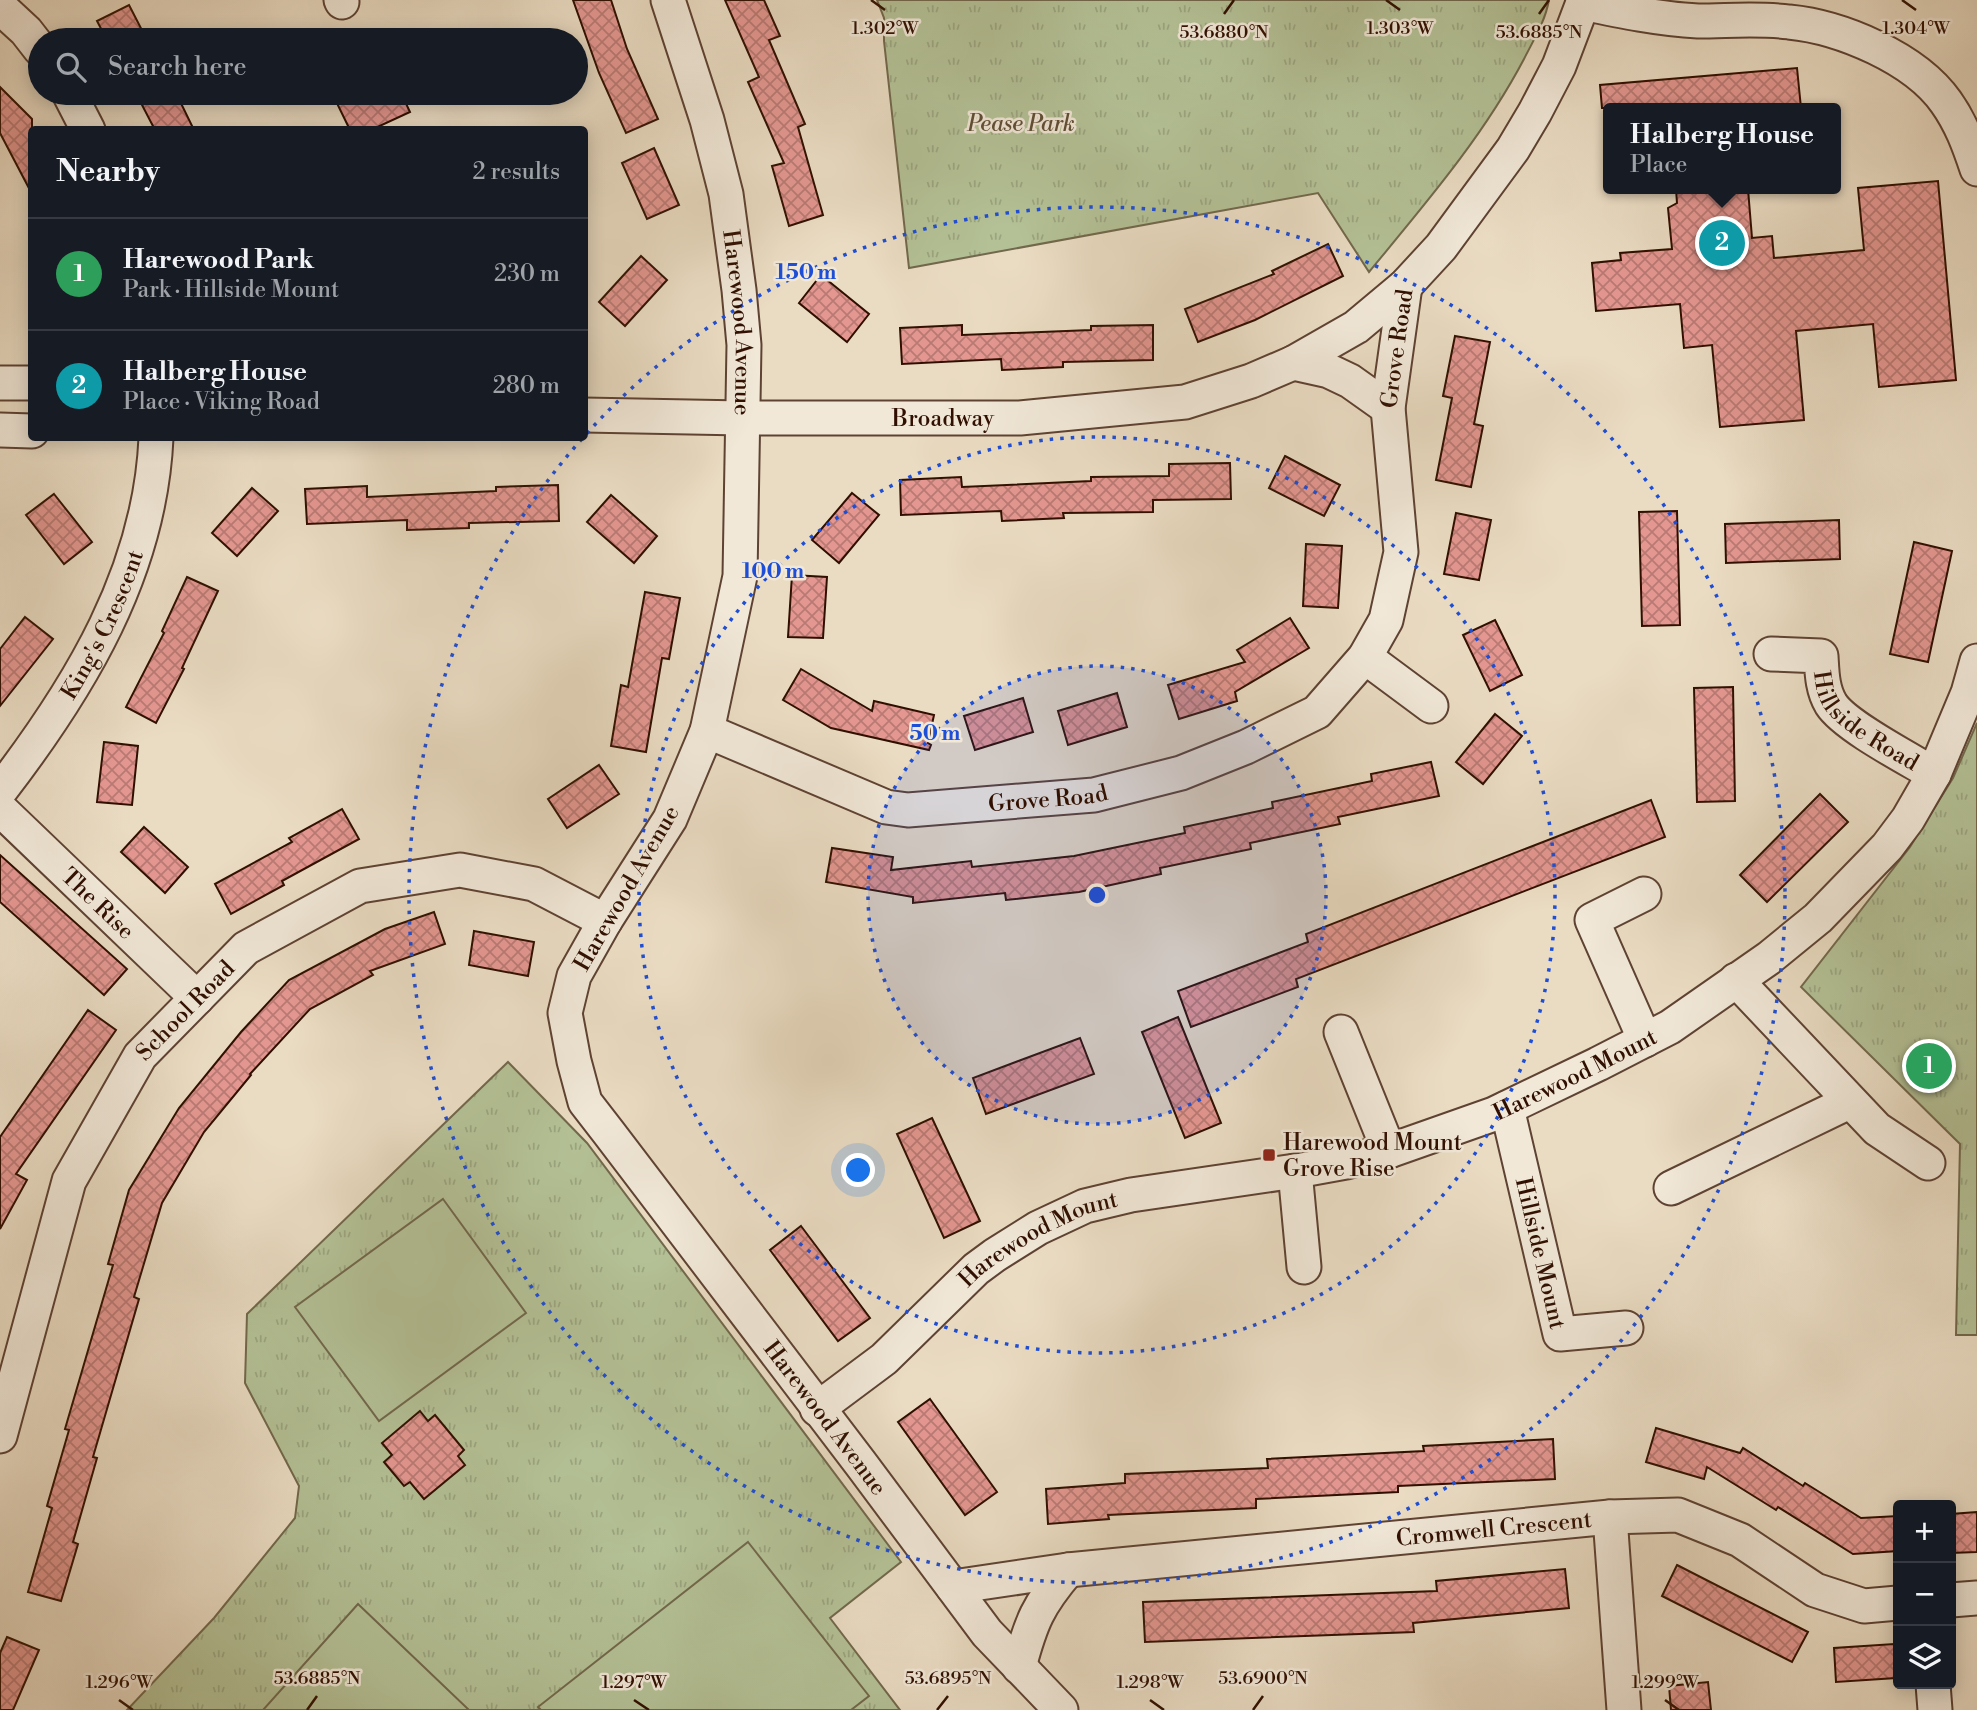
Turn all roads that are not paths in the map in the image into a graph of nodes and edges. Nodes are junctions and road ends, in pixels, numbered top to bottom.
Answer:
1 (668, 0) edge
2 (1583, 2) edge
3 (0, 7) edge
4 (1753, 10) edge
5 (28, 34) edge
6 (74, 105) edge
7 (86, 126) edge
8 (1977, 169) edge
9 (1405, 286) junction
10 (1293, 363) junction
11 (0, 383) edge
12 (28, 383) edge
13 (1388, 408) junction
14 (588, 415) edge
15 (743, 418) junction
16 (0, 430) edge
17 (28, 431) edge
18 (156, 441) edge
19 (1771, 654) dead end
20 (1365, 657) junction
21 (1977, 661) edge
22 (1431, 706) dead end
23 (707, 731) junction
24 (1934, 774) junction
25 (0, 791) edge
26 (0, 809) edge
27 (1644, 894) dead end
28 (605, 921) junction
29 (1736, 980) junction
30 (197, 998) junction
31 (1341, 1032) dead end
32 (1645, 1040) junction
33 (1849, 1102) junction
34 (1507, 1108) junction
35 (1389, 1152) junction
36 (1928, 1163) dead end
37 (1294, 1171) junction
38 (1671, 1188) dead end
39 (1304, 1267) dead end
40 (1626, 1328) dead end
41 (817, 1409) junction
42 (0, 1436) edge
43 (1610, 1517) junction
44 (1068, 1570) junction
45 (953, 1587) junction
46 (1977, 1598) edge
47 (1956, 1600) edge
48 (1893, 1603) edge
49 (1019, 1667) junction
50 (1933, 1689) edge
51 (1061, 1710) edge
52 (1624, 1710) edge
53 (1935, 1710) edge

1 - 15 street, Harewood Avenue
2 - 4 street
2 - 9 street, Grove Road
3 - 5 street
4 - 8 street
6 - 7 street
9 - 10 street, Broadway
9 - 13 street, Grove Road
10 - 13 street
10 - 15 street, Broadway
11 - 12 street
13 - 20 street, Grove Road
14 - 15 street, Broadway
15 - 23 street, Harewood Avenue
16 - 17 street
18 - 25 street, King's Crescent
19 - 24 street, Hillside Road
20 - 22 street
20 - 23 street, Grove Road
21 - 24 street, Harewood Mount
23 - 28 street, Harewood Avenue
24 - 29 street, Harewood Mount
26 - 30 street, The Rise
27 - 32 street
28 - 30 street, School Road
28 - 41 street, Harewood Avenue
29 - 32 street, Harewood Mount
29 - 33 street
30 - 42 street, School Road
31 - 35 street
32 - 34 street, Harewood Mount
33 - 36 street
33 - 38 street
34 - 35 street, Harewood Mount
34 - 40 street, Hillside Mount
35 - 37 street, Harewood Mount
37 - 39 street
37 - 41 street, Harewood Mount
41 - 45 street, Harewood Avenue
43 - 44 street, Cromwell Crescent
43 - 48 street, Cromwell Crescent
43 - 52 street
44 - 45 street, Cromwell Crescent
44 - 49 street
45 - 49 street, Harewood Avenue
46 - 47 street
49 - 51 street, Harewood Avenue
50 - 53 street

